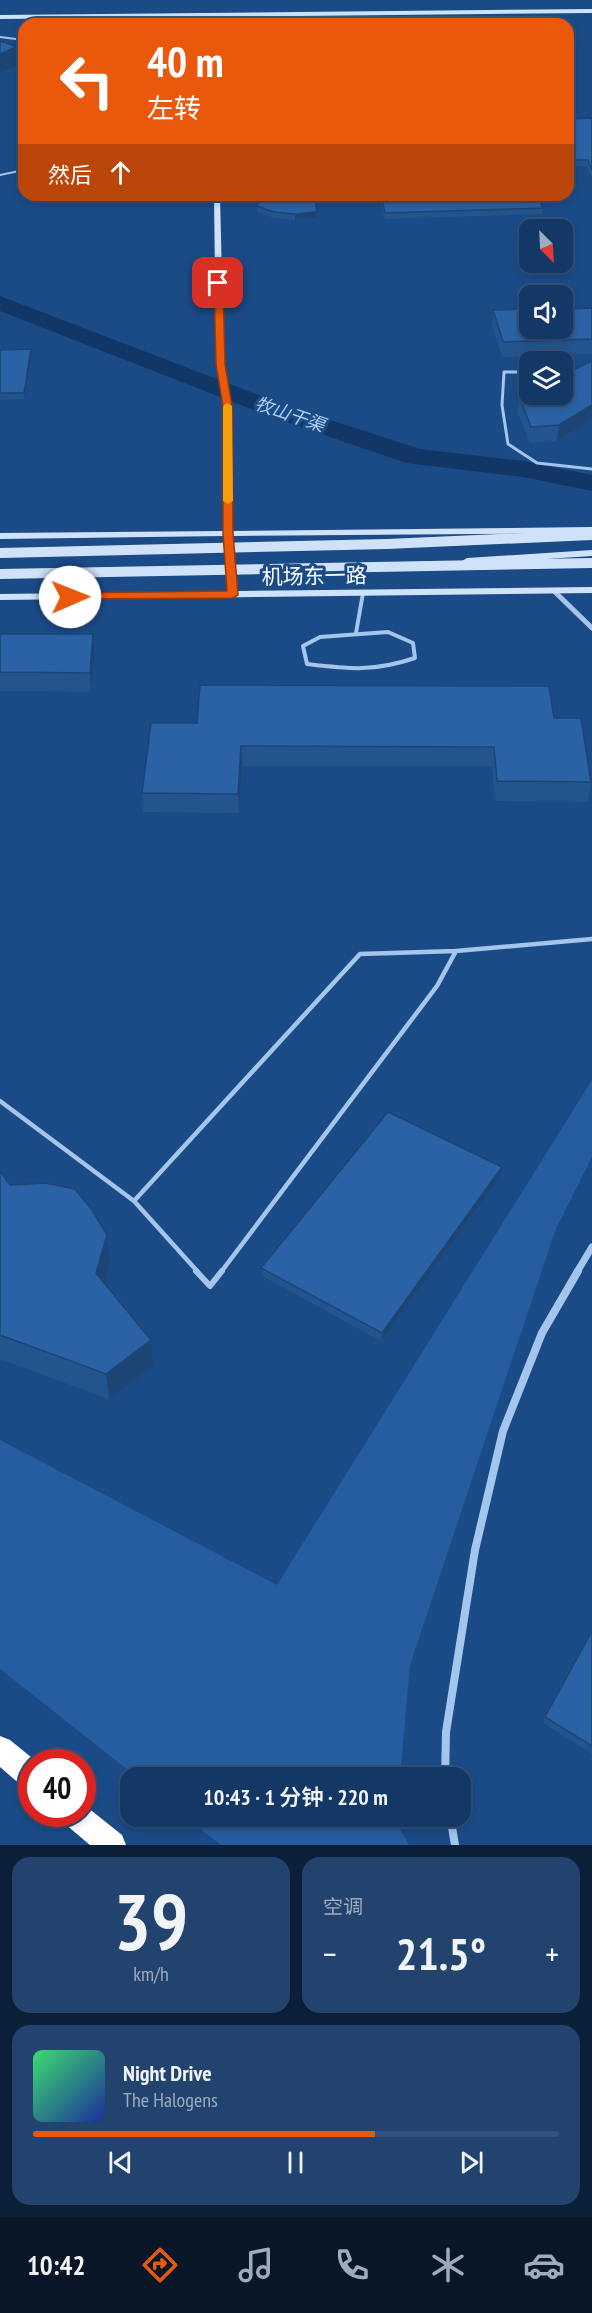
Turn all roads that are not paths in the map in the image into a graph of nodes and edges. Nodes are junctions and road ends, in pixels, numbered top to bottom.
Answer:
1 (592, 11) edge
2 (214, 15) joint
3 (0, 17) edge
4 (0, 37) edge
5 (18, 39) edge
6 (18, 171) edge
7 (0, 175) edge
8 (217, 201) edge
9 (573, 370) edge
10 (582, 370) edge
11 (519, 372) edge
12 (592, 469) edge
13 (592, 530) edge
14 (228, 533) junction
15 (592, 535) edge
16 (0, 536) edge
17 (592, 553) edge
18 (0, 554) edge
19 (592, 563) edge
20 (376, 567) junction
21 (0, 574) edge
22 (592, 590) edge
23 (554, 591) junction
24 (363, 593) junction
25 (233, 595) junction
26 (0, 597) edge
27 (592, 628) edge
28 (356, 633) junction
29 (592, 939) edge
30 (456, 951) junction
31 (0, 1101) edge
32 (134, 1201) junction
33 (592, 1247) edge
34 (0, 1750) edge
35 (18, 1765) edge
36 (446, 1767) edge
37 (91, 1827) edge
38 (452, 1827) edge
39 (112, 1845) edge
40 (455, 1845) edge

1 - 2 street
2 - 3 street
4 - 5 lane
6 - 7 lane
8 - 14 street
9 - 10 lane
11 - 12 lane
13 - 14 street, 机场东一路
14 - 16 street, 机场东一路
14 - 25 street
15 - 18 street, bridge
17 - 20 street, bridge
19 - 20 street, bridge
20 - 21 street, bridge
22 - 23 street, 机场东一路
23 - 24 street, 机场东一路
23 - 27 street
24 - 25 street, 机场东一路
24 - 28 lane
25 - 26 street, 机场东一路
28 - 28 lane
29 - 30 lane
30 - 32 lane
30 - 32 lane
31 - 32 lane
33 - 36 street
34 - 35 highway
37 - 39 highway
38 - 40 street

